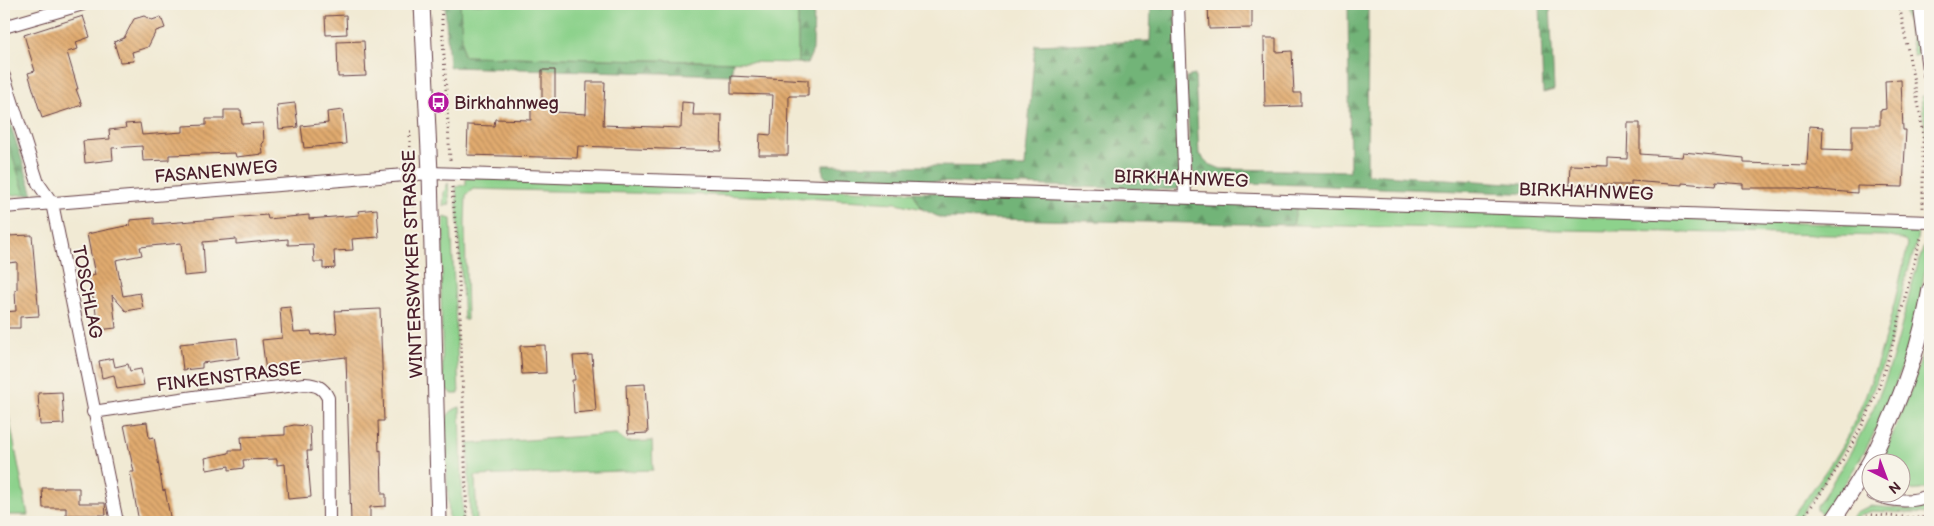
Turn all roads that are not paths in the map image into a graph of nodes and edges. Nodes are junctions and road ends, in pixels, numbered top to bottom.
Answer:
1 (83, 4) edge
2 (422, 4) edge
3 (1178, 4) edge
4 (1921, 4) edge
5 (4, 27) edge
6 (1930, 73) edge
7 (4, 76) edge
8 (430, 173) junction
9 (1185, 196) junction
10 (52, 203) junction
11 (4, 207) edge
12 (1927, 216) edge
13 (1930, 289) edge
14 (93, 412) junction
15 (1856, 485) junction
16 (1862, 488) edge
17 (1930, 495) edge
18 (1912, 500) edge
19 (117, 522) edge
20 (329, 522) edge
21 (439, 522) edge
22 (1832, 522) edge

1 - 5 street
2 - 8 street, WINTERSWYKER STRASSE
3 - 9 street
4 - 6 street
7 - 10 street, TOSCHLAG
8 - 9 street, BIRKHAHNWEG
8 - 10 street, FASANENWEG
8 - 21 street, WINTERSWYKER STRASSE
9 - 12 street, BIRKHAHNWEG
10 - 11 street, FASANENWEG
10 - 14 street, TOSCHLAG
13 - 15 street
14 - 19 street, TOSCHLAG
14 - 20 street, FINKENSTRASSE
15 - 16 street
15 - 22 street
17 - 18 street

